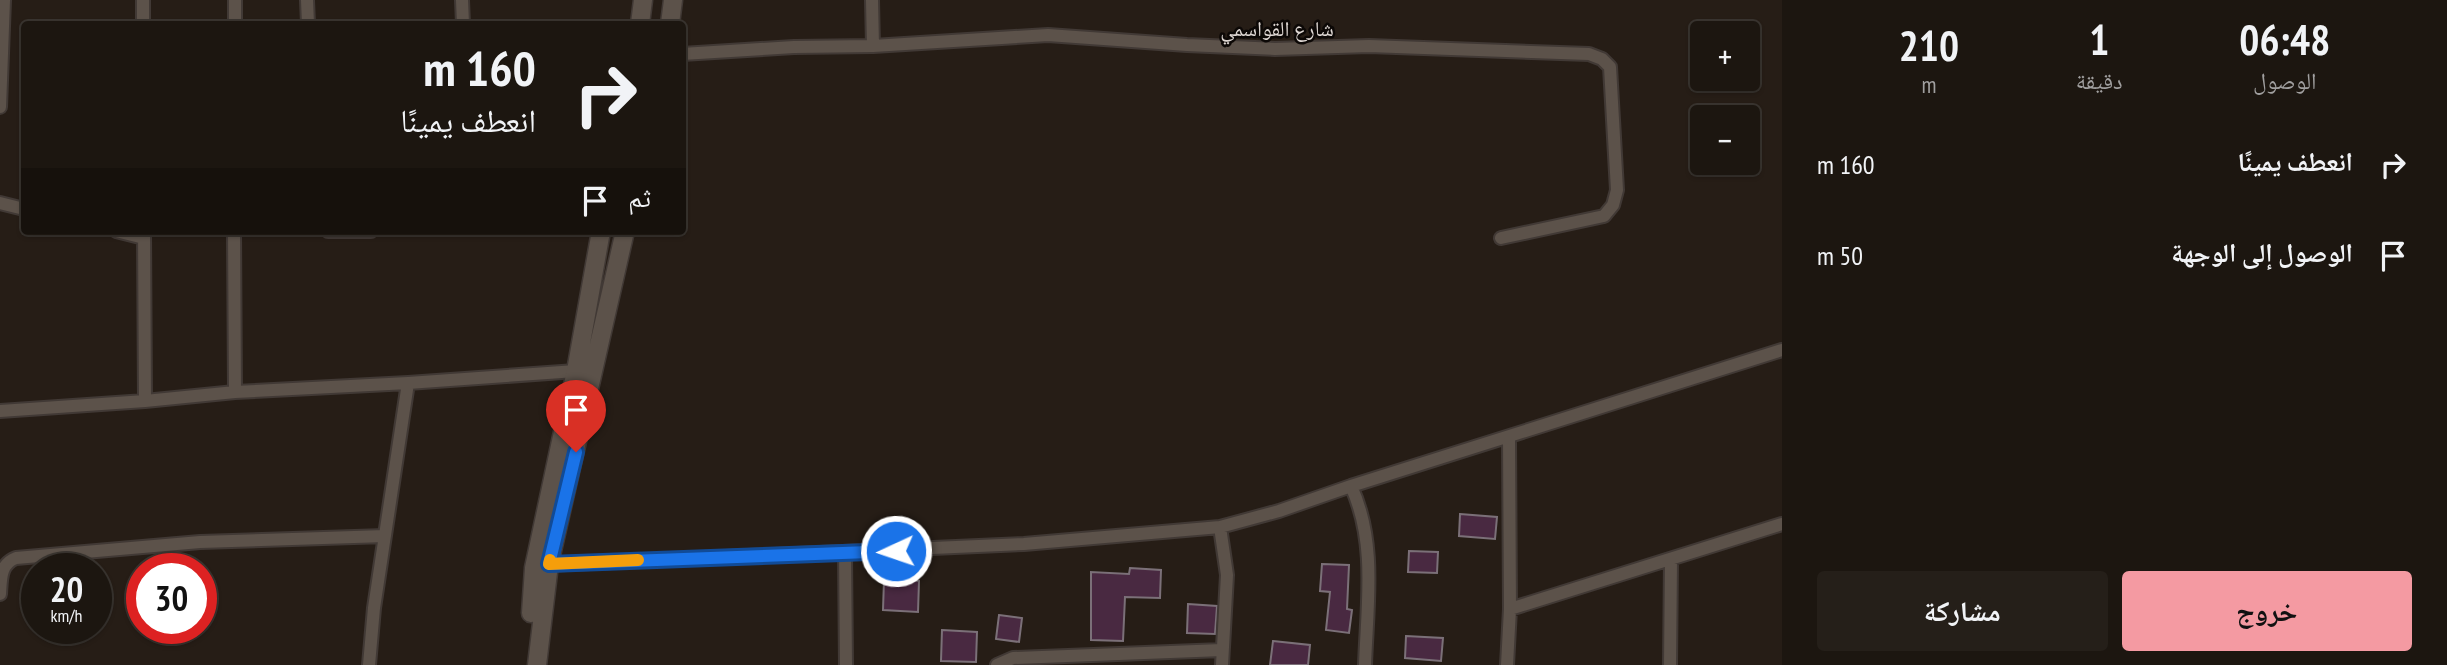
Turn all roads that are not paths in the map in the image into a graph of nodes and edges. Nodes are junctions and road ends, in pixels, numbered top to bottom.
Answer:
1 (4, 0) edge
2 (143, 0) edge
3 (235, 0) edge
4 (307, 0) edge
5 (462, 0) edge
6 (643, 0) edge
7 (673, 0) edge
8 (872, 0) edge
9 (143, 21) edge
10 (235, 21) edge
11 (308, 21) edge
12 (463, 21) edge
13 (640, 21) edge
14 (670, 21) edge
15 (873, 46) junction
16 (686, 54) edge
17 (0, 107) edge
18 (0, 203) edge
19 (21, 208) edge
20 (144, 235) edge
21 (234, 235) edge
22 (600, 235) edge
23 (624, 235) edge
24 (1501, 238) dead end
25 (1782, 350) edge
26 (576, 371) junction
27 (408, 383) junction
28 (235, 391) junction
29 (145, 401) junction
30 (0, 411) edge
31 (1509, 438) junction
32 (1351, 486) junction
33 (1782, 524) edge
34 (1220, 527) junction
35 (384, 536) junction
36 (845, 553) junction
37 (1671, 559) junction
38 (542, 566) junction
39 (0, 594) edge
40 (1510, 609) junction
41 (1222, 650) junction
42 (369, 665) edge
43 (528, 665) edge
44 (537, 665) edge
45 (846, 665) edge
46 (997, 665) edge
47 (1222, 665) edge
48 (1365, 665) edge
49 (1507, 665) edge
50 (1670, 665) edge

1 - 17 street
2 - 9 street
3 - 10 street
4 - 11 street
5 - 12 street
6 - 13 main road
7 - 14 main road
8 - 15 street
15 - 16 street, شارع القواسمي
15 - 24 street, شارع القواسمي
18 - 19 street
20 - 29 street
21 - 28 street
22 - 26 main road
23 - 38 main road
25 - 31 street
26 - 27 street
26 - 38 main road
27 - 28 street
27 - 35 street
28 - 29 street
29 - 30 street
31 - 32 street
31 - 40 street
32 - 34 street
32 - 48 street
33 - 37 street
34 - 36 street
34 - 41 street
35 - 39 street
35 - 42 street
36 - 38 street
36 - 45 street
37 - 40 street
37 - 50 street
38 - 43 main road
38 - 44 main road
40 - 49 street
41 - 46 street
41 - 47 street

